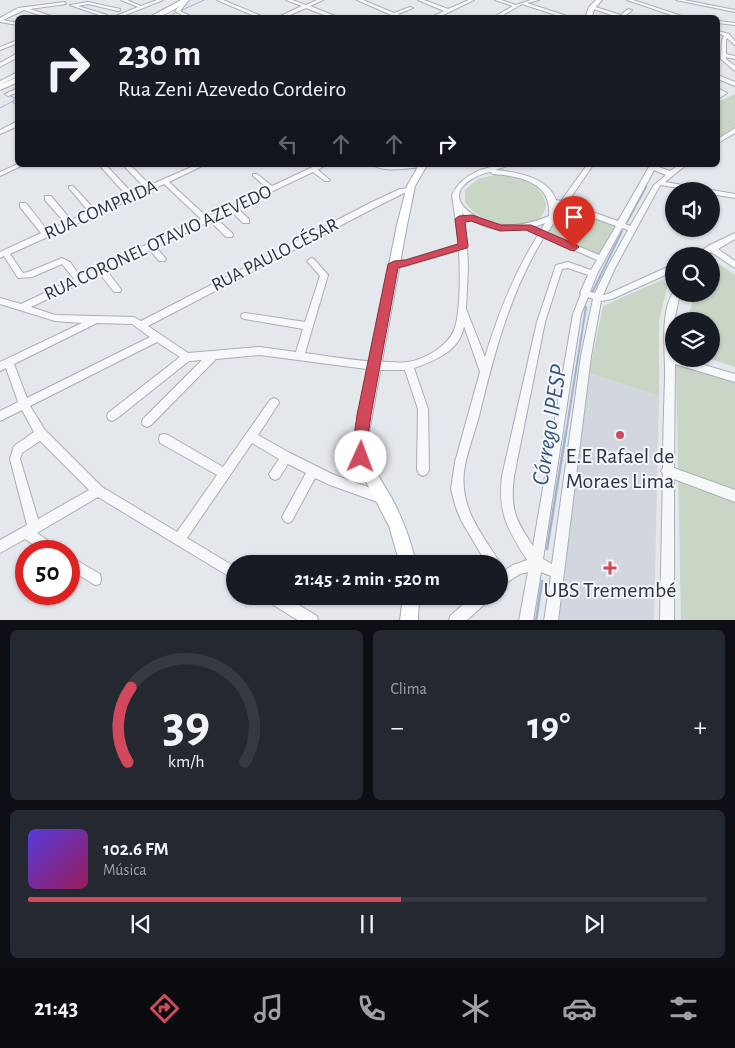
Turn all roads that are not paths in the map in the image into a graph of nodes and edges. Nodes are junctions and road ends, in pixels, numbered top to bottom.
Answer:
1 (123, 0) edge
2 (161, 0) edge
3 (186, 0) edge
4 (219, 0) edge
5 (288, 0) edge
6 (321, 0) edge
7 (358, 0) edge
8 (420, 0) edge
9 (472, 0) edge
10 (497, 0) edge
11 (537, 0) edge
12 (598, 0) edge
13 (629, 0) edge
14 (678, 0) edge
15 (66, 2) edge
16 (522, 3) junction
17 (643, 4) junction
18 (72, 5) junction
19 (139, 6) dead end
20 (306, 6) junction
21 (516, 6) junction
22 (725, 6) dead end
23 (592, 7) junction
24 (24, 8) junction
25 (411, 8) dead end
26 (687, 8) dead end
27 (716, 8) junction
28 (177, 9) joint
29 (118, 10) dead end
30 (448, 10) junction
31 (735, 11) edge
32 (395, 14) joint
33 (499, 14) edge
34 (616, 14) edge
35 (46, 15) edge
36 (102, 15) edge
37 (121, 15) edge
38 (157, 15) edge
39 (187, 15) edge
40 (256, 15) edge
41 (285, 15) edge
42 (330, 15) edge
43 (438, 15) edge
44 (561, 15) edge
45 (589, 15) edge
46 (626, 15) edge
47 (677, 15) edge
48 (735, 16) edge
49 (1, 21) edge
50 (720, 22) edge
51 (15, 23) edge
52 (735, 24) edge
53 (720, 33) edge
54 (727, 35) junction
55 (15, 42) edge
56 (735, 44) edge
57 (0, 50) edge
58 (15, 54) edge
59 (724, 55) junction
60 (15, 57) edge
61 (735, 58) edge
62 (0, 65) edge
63 (735, 69) edge
64 (15, 76) edge
65 (720, 78) edge
66 (15, 79) edge
67 (735, 84) edge
68 (2, 85) edge
69 (15, 91) edge
70 (8, 94) dead end
71 (15, 124) edge
72 (735, 130) edge
73 (0, 132) edge
74 (720, 139) edge
75 (734, 141) edge
76 (16, 167) edge
77 (104, 167) edge
78 (128, 167) edge
79 (197, 167) edge
80 (318, 167) edge
81 (422, 167) edge
82 (589, 167) edge
83 (651, 167) edge
84 (654, 167) edge
85 (680, 167) edge
86 (506, 168) edge
87 (313, 169) junction
88 (0, 174) edge
89 (671, 174) junction
90 (255, 175) dead end
91 (327, 180) dead end
92 (164, 182) junction
93 (658, 183) junction
94 (665, 184) edge
95 (71, 187) dead end
96 (150, 188) junction
97 (272, 189) junction
98 (410, 190) junction
99 (720, 194) edge
100 (131, 196) junction
101 (735, 196) edge
102 (48, 198) dead end
103 (551, 199) junction
104 (457, 203) junction
105 (563, 204) junction
106 (23, 205) dead end
107 (232, 208) junction
108 (94, 213) junction
109 (553, 217) junction
110 (472, 218) junction
111 (208, 219) junction
112 (459, 219) junction
113 (246, 221) dead end
114 (70, 224) junction
115 (621, 225) junction
116 (527, 227) junction
117 (631, 229) junction
118 (46, 234) junction
119 (542, 234) junction
120 (229, 235) dead end
121 (735, 236) edge
122 (151, 246) junction
123 (463, 246) junction
124 (713, 247) edge
125 (3, 254) edge
126 (720, 254) edge
127 (162, 259) dead end
128 (601, 259) junction
129 (311, 261) dead end
130 (394, 264) junction
131 (735, 265) edge
132 (101, 269) junction
133 (664, 271) edge
134 (593, 274) junction
135 (78, 279) junction
136 (116, 290) dead end
137 (591, 295) junction
138 (0, 301) edge
139 (21, 308) junction
140 (462, 311) junction
141 (245, 316) dead end
142 (97, 319) junction
143 (142, 325) junction
144 (309, 326) junction
145 (158, 337) junction
146 (214, 354) junction
147 (299, 356) junction
148 (187, 357) junction
149 (5, 365) edge
150 (374, 366) junction
151 (408, 366) junction
152 (671, 367) edge
153 (700, 367) edge
154 (485, 371) junction
155 (735, 378) edge
156 (274, 403) dead end
157 (24, 404) junction
158 (0, 416) edge
159 (112, 416) dead end
160 (147, 422) dead end
161 (41, 434) junction
162 (250, 436) junction
163 (164, 438) dead end
164 (286, 457) junction
165 (423, 470) dead end
166 (313, 471) junction
167 (667, 471) junction
168 (224, 473) junction
169 (275, 474) dead end
170 (98, 491) junction
171 (735, 496) edge
172 (383, 498) junction
173 (288, 517) dead end
174 (30, 530) junction
175 (41, 540) edge
176 (179, 540) junction
177 (0, 547) edge
178 (406, 555) edge
179 (489, 555) edge
180 (539, 564) junction
181 (80, 569) edge
182 (226, 569) edge
183 (555, 572) junction
184 (508, 573) edge
185 (95, 579) dead end
186 (287, 605) edge
187 (410, 605) edge
188 (472, 605) edge
189 (312, 620) edge
190 (409, 620) edge
191 (455, 620) edge
192 (526, 620) edge
193 (551, 620) edge
194 (667, 620) edge

1 - 19 street
2 - 37 street
3 - 28 street
3 - 38 main road
4 - 40 street
5 - 20 street
6 - 20 street
7 - 32 street
8 - 30 street
9 - 30 street
10 - 21 street
11 - 16 street
12 - 23 main road
13 - 17 street
14 - 27 street
15 - 18 street
15 - 24 street
16 - 21 street
16 - 44 street
17 - 46 street
17 - 47 street
18 - 29 street
18 - 36 street
20 - 41 street
20 - 42 street
21 - 33 street
22 - 27 street
23 - 34 street
23 - 45 main road
24 - 35 street
24 - 49 street
25 - 32 street
26 - 48 street
27 - 31 street
28 - 39 street
30 - 43 street
49 - 51 street
50 - 52 street
53 - 54 street
54 - 56 street
54 - 59 street
55 - 57 street
57 - 58 street
59 - 61 street
59 - 63 street
60 - 62 street
64 - 68 street
65 - 67 street
66 - 68 main road
69 - 70 street
71 - 73 street
72 - 74 street
74 - 75 street
76 - 88 street
77 - 100 street
78 - 96 street
79 - 92 street, RUA COMPRIDA
80 - 87 street, RUA CORONEL OTAVIO AZEVEDO
81 - 98 main road
82 - 105 street
83 - 115 street
84 - 89 street
85 - 89 street
86 - 103 street
86 - 104 street
87 - 91 street
87 - 97 street, RUA CORONEL OTAVIO AZEVEDO
89 - 93 street
90 - 97 street
92 - 96 street, RUA COMPRIDA
92 - 111 street
93 - 94 street
93 - 117 street
95 - 108 street
96 - 100 street, RUA COMPRIDA
97 - 107 street, RUA CORONEL OTAVIO AZEVEDO
98 - 130 main road
98 - 143 street, RUA PAULO CÉSAR
99 - 101 street
100 - 108 street, RUA COMPRIDA
102 - 114 street
103 - 105 street
103 - 109 street
104 - 110 street
104 - 112 street
105 - 109 street
105 - 115 street
106 - 118 street
107 - 111 street, RUA CORONEL OTAVIO AZEVEDO
107 - 113 street
108 - 114 street, RUA COMPRIDA
109 - 116 street
109 - 119 street
110 - 112 street
110 - 116 street
111 - 120 street
111 - 122 street, RUA CORONEL OTAVIO AZEVEDO
112 - 123 street
114 - 118 street, RUA COMPRIDA
115 - 117 street
115 - 128 street
116 - 119 street
117 - 137 street
118 - 125 street, RUA COMPRIDA
119 - 128 street
119 - 154 street
121 - 124 street
122 - 127 street
122 - 132 street, RUA CORONEL OTAVIO AZEVEDO
123 - 130 street
123 - 140 street
125 - 135 street
126 - 131 street
128 - 134 street
129 - 144 street
130 - 150 main road
132 - 135 street, RUA CORONEL OTAVIO AZEVEDO
132 - 136 street
133 - 137 street
134 - 137 street
134 - 180 street
135 - 139 street, RUA CORONEL OTAVIO AZEVEDO
137 - 180 street
137 - 183 street
138 - 139 street
139 - 142 street
140 - 151 street
140 - 154 street
141 - 144 street
142 - 143 street
142 - 149 street
143 - 145 street
144 - 147 street
145 - 148 street
145 - 157 street
146 - 147 street
146 - 148 street
146 - 160 street
147 - 150 street
148 - 159 street
149 - 157 street
150 - 151 street
150 - 172 main road
151 - 165 street
152 - 167 street
153 - 155 street
154 - 179 street
156 - 162 street
157 - 158 street
157 - 161 street
161 - 170 street
161 - 174 street
162 - 164 street
162 - 168 street
163 - 168 street
164 - 166 street
164 - 169 street
166 - 172 street
166 - 173 street
167 - 171 street
167 - 194 street
168 - 176 street
170 - 174 street
170 - 176 street
172 - 178 main road
174 - 175 street
174 - 177 street
176 - 182 street
180 - 183 street
180 - 184 street
180 - 192 street
181 - 185 street
183 - 193 street
186 - 189 street
187 - 190 main road
188 - 191 street

